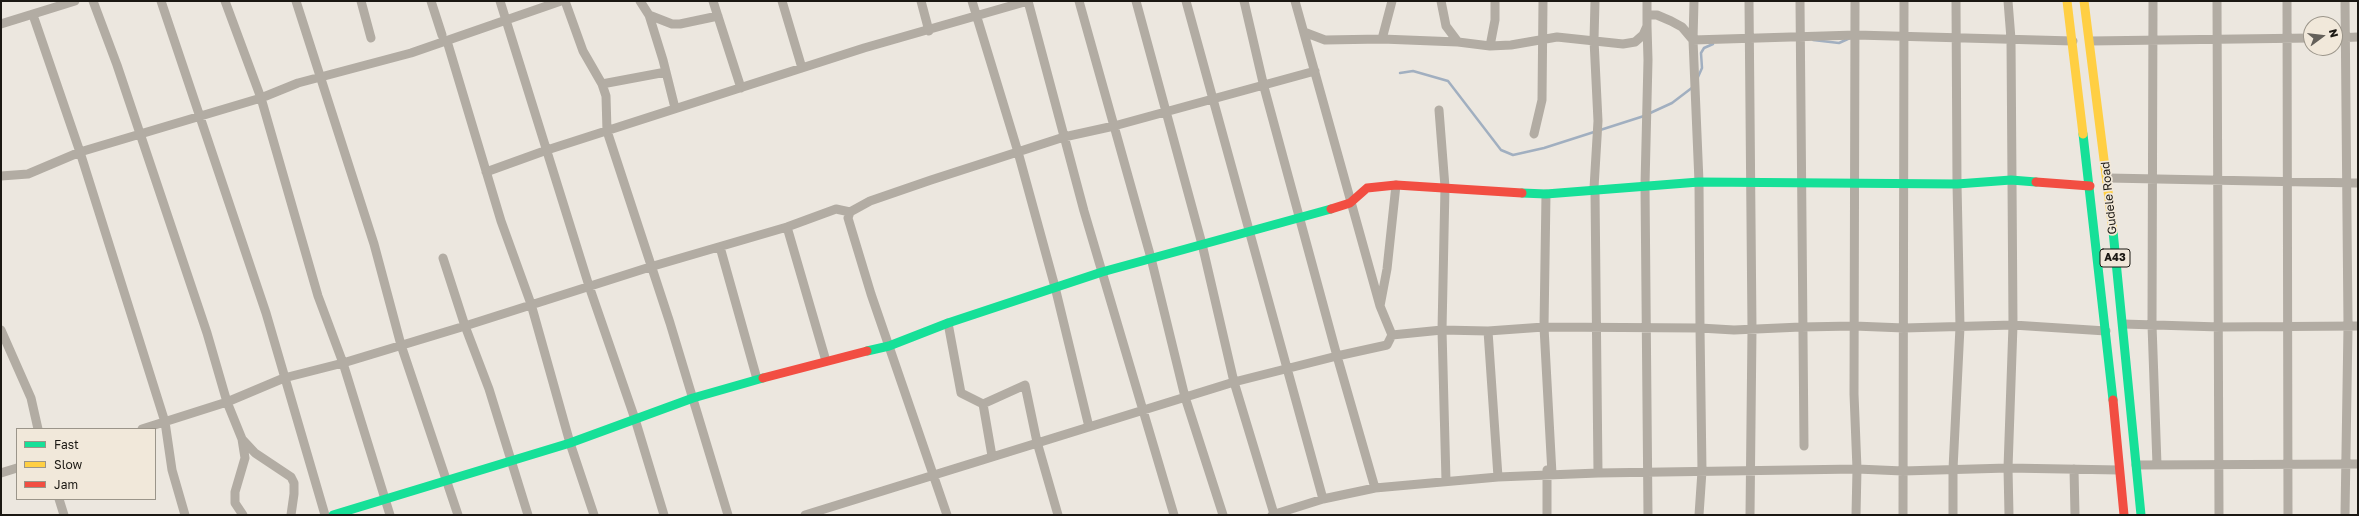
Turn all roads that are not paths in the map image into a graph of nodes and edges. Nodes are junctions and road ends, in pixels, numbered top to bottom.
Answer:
1 (75, 1) edge
2 (93, 1) edge
3 (161, 1) edge
4 (224, 1) edge
5 (296, 1) edge
6 (360, 1) edge
7 (431, 1) edge
8 (500, 1) edge
9 (561, 1) edge
10 (565, 1) edge
11 (640, 1) edge
12 (713, 1) edge
13 (782, 1) edge
14 (921, 1) edge
15 (972, 1) edge
16 (1028, 1) edge
17 (1079, 1) edge
18 (1136, 1) edge
19 (1186, 1) edge
20 (1244, 1) edge
21 (1295, 1) edge
22 (1392, 1) edge
23 (1441, 1) edge
24 (1494, 1) edge
25 (1543, 1) edge
26 (1595, 1) edge
27 (1647, 1) edge
28 (1694, 1) edge
29 (1748, 1) edge
30 (1800, 1) edge
31 (1855, 1) edge
32 (1904, 1) edge
33 (1956, 1) edge
34 (2008, 1) edge
35 (2067, 1) edge
36 (2084, 1) edge
37 (2153, 1) edge
38 (2217, 1) edge
39 (2287, 1) edge
40 (2345, 1) edge
41 (33, 15) junction
42 (649, 15) junction
43 (1648, 15) junction
44 (718, 16) junction
45 (976, 16) junction
46 (2343, 16) edge
47 (506, 20) junction
48 (1, 24) edge
49 (1647, 26) junction
50 (928, 31) junction
51 (1304, 32) junction
52 (1856, 35) junction
53 (1905, 36) junction
54 (1800, 37) junction
55 (2358, 37) edge
56 (371, 38) dead end
57 (444, 38) junction
58 (1542, 38) junction
59 (1748, 38) junction
60 (2216, 38) junction
61 (2288, 38) junction
62 (2303, 38) edge
63 (2343, 38) edge
64 (1382, 39) junction
65 (1956, 39) junction
66 (2010, 39) junction
67 (1594, 40) junction
68 (1693, 40) junction
69 (2073, 41) junction
70 (2090, 41) junction
71 (2152, 41) junction
72 (1458, 42) junction
73 (1490, 46) junction
74 (2341, 56) edge
75 (802, 68) junction
76 (1315, 71) junction
77 (666, 72) junction
78 (602, 84) junction
79 (1264, 87) junction
80 (741, 88) junction
81 (1214, 98) junction
82 (675, 108) junction
83 (1439, 110) dead end
84 (1165, 112) junction
85 (1114, 126) junction
86 (607, 131) junction
87 (1534, 134) dead end
88 (1064, 137) junction
89 (547, 150) junction
90 (80, 152) junction
91 (1018, 152) junction
92 (486, 172) junction
93 (1, 176) edge
94 (2108, 178) junction
95 (2011, 180) junction
96 (2152, 180) junction
97 (2217, 180) junction
98 (2287, 181) junction
99 (1698, 182) junction
100 (1802, 182) junction
101 (1854, 182) junction
102 (1751, 183) junction
103 (1903, 183) junction
104 (2346, 183) junction
105 (2358, 183) edge
106 (1957, 184) junction
107 (1396, 185) junction
108 (1645, 185) junction
109 (2090, 186) junction
110 (1445, 187) junction
111 (1594, 189) junction
112 (1546, 194) junction
113 (1350, 203) junction
114 (850, 212) junction
115 (1300, 219) junction
116 (787, 227) junction
117 (1250, 230) junction
118 (1202, 244) junction
119 (720, 247) junction
120 (443, 258) dead end
121 (1151, 258) junction
122 (650, 267) junction
123 (1102, 272) junction
124 (589, 286) junction
125 (1055, 287) junction
126 (531, 304) junction
127 (1380, 306) junction
128 (948, 323) junction
129 (2123, 324) junction
130 (2013, 325) junction
131 (2152, 325) junction
132 (465, 326) junction
133 (1854, 326) junction
134 (2348, 326) junction
135 (2358, 326) edge
136 (1544, 327) junction
137 (1801, 327) junction
138 (1960, 327) junction
139 (2288, 327) junction
140 (1596, 328) junction
141 (1647, 328) junction
142 (1700, 328) junction
143 (1904, 328) junction
144 (2220, 328) junction
145 (1752, 329) junction
146 (1, 330) edge
147 (1442, 330) junction
148 (1488, 331) junction
149 (2106, 331) junction
150 (1392, 335) junction
151 (401, 345) junction
152 (888, 346) junction
153 (1337, 356) junction
154 (826, 361) junction
155 (342, 363) junction
156 (1289, 369) junction
157 (284, 378) junction
158 (757, 378) junction
159 (1234, 382) junction
160 (1185, 397) junction
161 (693, 398) junction
162 (227, 402) junction
163 (983, 404) junction
164 (1144, 411) junction
165 (635, 419) junction
166 (165, 422) junction
167 (1089, 427) junction
168 (38, 428) edge
169 (145, 428) edge
170 (242, 439) junction
171 (570, 442) junction
172 (1037, 442) junction
173 (1804, 446) dead end
174 (992, 456) junction
175 (512, 460) junction
176 (2287, 463) junction
177 (2358, 464) edge
178 (2136, 465) junction
179 (2157, 465) junction
180 (2219, 465) junction
181 (2346, 465) junction
182 (16, 468) edge
183 (2008, 468) junction
184 (1857, 469) junction
185 (1953, 469) junction
186 (2074, 469) junction
187 (1549, 470) junction
188 (1750, 470) junction
189 (2119, 470) junction
190 (1904, 471) junction
191 (1648, 472) junction
192 (1702, 472) junction
193 (1, 473) edge
194 (1598, 473) junction
195 (934, 474) junction
196 (1498, 477) junction
197 (447, 480) junction
198 (1446, 481) junction
199 (1376, 488) junction
200 (1323, 498) junction
201 (385, 499) junction
202 (58, 500) edge
203 (64, 515) edge
204 (185, 515) edge
205 (243, 515) edge
206 (291, 515) edge
207 (325, 515) edge
208 (333, 515) edge
209 (390, 515) edge
210 (458, 515) edge
211 (528, 515) edge
212 (594, 515) edge
213 (664, 515) edge
214 (728, 515) edge
215 (805, 515) edge
216 (947, 515) edge
217 (1058, 515) edge
218 (1174, 515) edge
219 (1223, 515) edge
220 (1273, 515) edge
221 (1547, 515) edge
222 (1648, 515) edge
223 (1699, 515) edge
224 (1750, 515) edge
225 (1856, 515) edge
226 (1903, 515) edge
227 (1953, 515) edge
228 (2009, 515) edge
229 (2075, 515) edge
230 (2124, 515) edge
231 (2141, 515) edge
232 (2219, 515) edge
233 (2288, 515) edge
234 (2345, 515) edge

1 - 41 street
2 - 162 street
3 - 157 street
4 - 155 street
5 - 151 street
6 - 56 street
7 - 57 street
8 - 47 street
9 - 47 street
10 - 78 street
11 - 42 street
12 - 44 street
13 - 75 street
14 - 50 street
15 - 45 street
16 - 45 street
16 - 88 street
17 - 85 street
18 - 84 street
19 - 81 street
20 - 79 street
21 - 51 street
22 - 64 street
23 - 72 street
24 - 73 street
25 - 58 street
26 - 67 street
27 - 43 street
28 - 68 street
29 - 59 street
30 - 54 street
31 - 52 street
32 - 53 street
33 - 65 street
34 - 66 street
35 - 69 main road, Gudele Road / A43
36 - 70 main road, Gudele Road / A43
37 - 71 street
38 - 60 street
39 - 61 street
40 - 46 street
41 - 48 street
41 - 90 street
42 - 44 street
42 - 77 street
43 - 49 street
43 - 68 street
44 - 80 street
45 - 50 street
45 - 91 street
47 - 57 street
47 - 89 street
49 - 67 street
49 - 108 street
50 - 75 street
51 - 64 street
51 - 76 street
52 - 53 street
52 - 54 street
52 - 101 street
53 - 65 street
53 - 103 street
54 - 59 street
54 - 100 street
55 - 63 street
57 - 90 street
57 - 92 street
58 - 67 street
58 - 73 street
58 - 87 street
59 - 68 street
59 - 102 street
60 - 61 street
60 - 71 street
60 - 97 street
61 - 62 street
61 - 98 street
64 - 72 street
65 - 66 street
65 - 106 street
66 - 69 street
66 - 95 street
67 - 111 street
68 - 99 street
69 - 109 main road, Gudele Road / A43
70 - 71 street
70 - 94 main road, Gudele Road / A43
71 - 96 street
72 - 73 street
74 - 104 street
75 - 80 street
76 - 79 street
76 - 113 street
77 - 78 street
77 - 82 street
78 - 86 street
79 - 81 street
79 - 115 street
80 - 82 street
81 - 84 street
81 - 117 street
82 - 86 street
83 - 110 street
84 - 85 street
84 - 118 street
85 - 88 street
85 - 121 street
86 - 89 street
86 - 122 street
88 - 91 street
88 - 123 street
89 - 92 street
89 - 124 street
90 - 93 street
90 - 166 street
91 - 114 street
91 - 125 street
92 - 126 street
94 - 96 street
94 - 129 main road, Gudele Road / A43
95 - 106 main road
95 - 109 main road
95 - 130 street
96 - 97 street
96 - 131 street
97 - 98 street
97 - 144 street
98 - 104 street
98 - 139 street
99 - 102 main road
99 - 108 main road
99 - 142 street
100 - 101 main road
100 - 102 main road
100 - 137 street
101 - 103 main road
101 - 133 street
102 - 145 street
103 - 106 main road
103 - 143 street
104 - 105 street
104 - 134 street
106 - 138 street
107 - 110 main road
107 - 113 main road
107 - 127 street
108 - 111 main road
108 - 141 street
109 - 149 main road, Gudele Road / A43
110 - 112 main road
110 - 147 street
111 - 112 main road
111 - 140 street
112 - 136 street
113 - 115 main road
113 - 127 street
114 - 116 street
114 - 152 street
115 - 117 main road
115 - 153 street
116 - 119 street
116 - 154 street
117 - 118 main road
117 - 156 street
118 - 121 main road
118 - 159 street
119 - 122 street
119 - 158 street
120 - 132 street
121 - 123 main road
121 - 160 street
122 - 124 street
122 - 161 street
123 - 125 main road
123 - 164 street
124 - 126 street
124 - 165 street
125 - 128 main road
125 - 167 street
126 - 132 street
126 - 171 street
127 - 150 street
128 - 152 main road
128 - 163 street
129 - 131 street
129 - 178 main road, Gudele Road / A43
130 - 138 street
130 - 149 street
130 - 183 street
131 - 144 street
131 - 179 street
132 - 151 street
132 - 175 street
133 - 137 street
133 - 143 street
133 - 184 street
134 - 135 street
134 - 139 street
134 - 181 street
136 - 140 street
136 - 148 street
136 - 187 street
137 - 145 street
137 - 173 street
138 - 143 street
138 - 185 street
139 - 144 street
139 - 176 street
140 - 141 street
140 - 194 street
141 - 142 street
141 - 191 street
142 - 145 street
142 - 192 street
143 - 190 street
144 - 180 street
145 - 188 street
146 - 168 street
147 - 148 street
147 - 150 street
147 - 198 street
148 - 196 street
149 - 189 main road, Gudele Road / A43
150 - 153 street
151 - 155 street
151 - 197 street
152 - 154 main road
152 - 195 street
153 - 156 street
153 - 199 street
154 - 158 main road
155 - 157 street
155 - 201 street
156 - 159 street
156 - 200 street
157 - 162 street
157 - 207 street
158 - 161 main road
159 - 160 street
159 - 220 street
160 - 164 street
160 - 219 street
161 - 165 main road
161 - 214 street
162 - 166 street
162 - 170 street
163 - 172 street
163 - 174 street
164 - 167 street
164 - 218 street
165 - 171 main road
165 - 213 street
166 - 169 street
166 - 204 street
167 - 172 street
170 - 205 street
170 - 206 street
171 - 175 main road
171 - 212 street
172 - 174 street
172 - 217 street
174 - 195 street
175 - 197 main road
175 - 211 street
176 - 180 street
176 - 181 street
176 - 233 street
177 - 181 street
178 - 179 street
178 - 231 main road, Gudele Road / A43
179 - 180 street
180 - 232 street
181 - 234 street
182 - 193 street
183 - 185 street
183 - 186 street
183 - 228 street
184 - 188 street
184 - 190 street
184 - 225 street
185 - 190 street
185 - 227 street
186 - 189 street
186 - 229 street
187 - 194 street
187 - 196 street
187 - 221 street
188 - 192 street
188 - 224 street
189 - 230 main road, Gudele Road / A43
190 - 226 street
191 - 192 street
191 - 194 street
191 - 222 street
192 - 223 street
195 - 215 street
195 - 216 street
196 - 198 street
197 - 201 main road
197 - 210 street
198 - 199 street
199 - 200 street
200 - 220 street
201 - 208 main road
201 - 209 street
202 - 203 street

